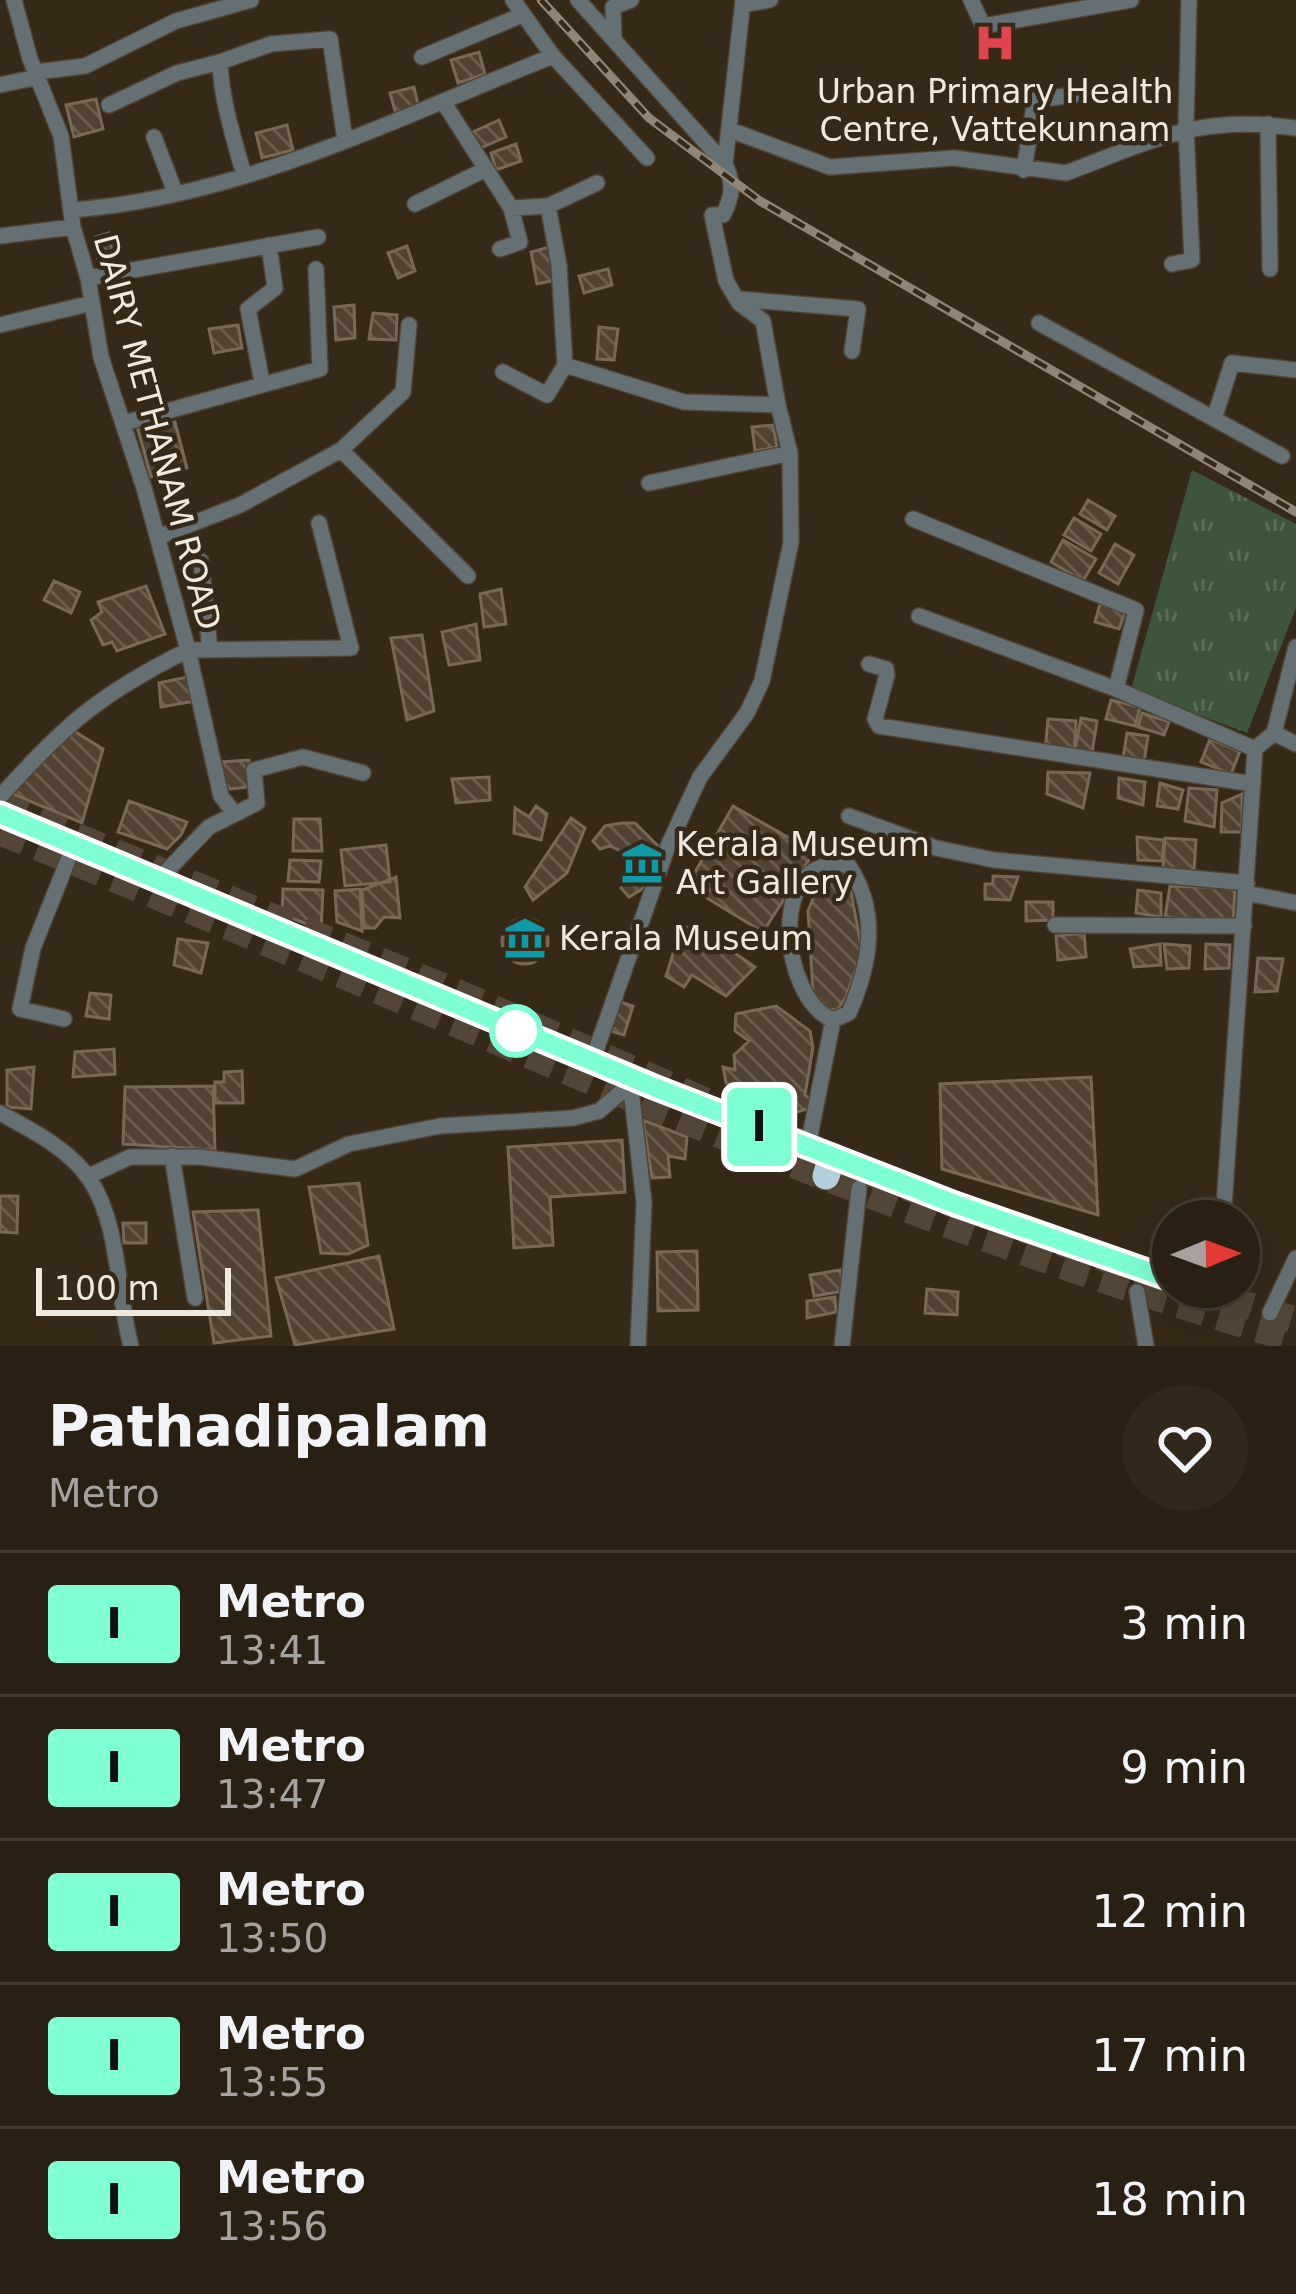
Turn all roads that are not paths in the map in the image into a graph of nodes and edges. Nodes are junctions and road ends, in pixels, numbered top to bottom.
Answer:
1 (14, 0) edge
2 (170, 0) edge
3 (251, 0) edge
4 (578, 0) edge
5 (631, 0) edge
6 (770, 0) edge
7 (971, 0) edge
8 (1131, 0) edge
9 (1189, 0) edge
10 (743, 2) edge
11 (518, 8) edge
12 (176, 21) junction
13 (615, 40) junction
14 (553, 56) junction
15 (422, 57) dead end
16 (220, 62) junction
17 (37, 74) junction
18 (0, 85) edge
19 (1074, 95) dead end
20 (444, 103) junction
21 (109, 105) dead end
22 (1268, 124) junction
23 (1186, 128) junction
24 (1296, 128) edge
25 (730, 130) junction
26 (154, 137) dead end
27 (345, 140) junction
28 (646, 158) dead end
29 (725, 164) junction
30 (484, 170) junction
31 (1024, 170) junction
32 (244, 176) junction
33 (597, 183) dead end
34 (175, 192) junction
35 (415, 204) dead end
36 (548, 206) junction
37 (511, 208) junction
38 (72, 218) junction
39 (0, 236) edge
40 (318, 237) dead end
41 (269, 244) junction
42 (500, 249) dead end
43 (1172, 264) dead end
44 (316, 269) dead end
45 (1270, 269) dead end
46 (88, 278) junction
47 (736, 299) junction
48 (92, 303) junction
49 (1039, 323) dead end
50 (409, 325) dead end
51 (0, 326) edge
52 (852, 351) dead end
53 (565, 365) junction
54 (1296, 370) edge
55 (503, 372) dead end
56 (262, 382) junction
57 (778, 405) junction
58 (1214, 418) junction
59 (124, 423) junction
60 (341, 450) junction
61 (790, 452) junction
62 (1282, 456) dead end
63 (649, 483) dead end
64 (913, 519) dead end
65 (319, 523) dead end
66 (158, 537) junction
67 (201, 561) dead end
68 (468, 576) dead end
69 (919, 616) dead end
70 (188, 650) junction
71 (210, 650) junction
72 (1294, 658) edge
73 (869, 664) dead end
74 (1116, 689) junction
75 (1274, 733) junction
76 (1296, 744) edge
77 (1255, 749) junction
78 (363, 773) dead end
79 (1253, 784) junction
80 (0, 797) edge
81 (235, 814) junction
82 (849, 816) dead end
83 (68, 860) dead end
84 (165, 873) dead end
85 (1247, 888) junction
86 (1296, 903) edge
87 (1055, 925) dead end
88 (1244, 926) junction
89 (64, 1019) dead end
90 (833, 1021) junction
91 (594, 1056) dead end
92 (0, 1113) edge
93 (172, 1156) junction
94 (822, 1159) dead end
95 (89, 1177) junction
96 (859, 1188) dead end
97 (1224, 1200) edge
98 (1296, 1258) edge
99 (1137, 1292) dead end
100 (195, 1298) dead end
101 (1270, 1313) dead end
102 (131, 1346) edge
103 (638, 1346) edge
104 (842, 1346) edge
105 (1146, 1346) edge

1 - 17 street, DAIRY METHANAM ROAD
2 - 12 street
3 - 12 street
4 - 13 street
5 - 13 street
6 - 10 street
7 - 8 street
9 - 23 street
10 - 25 street
11 - 14 street
11 - 15 street
12 - 17 street
13 - 29 street
14 - 20 street
14 - 28 street
16 - 21 street
16 - 27 street
16 - 32 street
17 - 18 street
17 - 38 street, DAIRY METHANAM ROAD
19 - 31 street
20 - 27 street
20 - 30 street
22 - 23 street
22 - 24 street
22 - 45 street
23 - 31 street
23 - 43 street
25 - 29 street
25 - 31 street
26 - 34 street
27 - 32 street
29 - 47 street
30 - 35 street
30 - 37 street
32 - 34 street
33 - 36 street
34 - 38 street
36 - 37 street
36 - 53 street
37 - 42 street
38 - 39 street
38 - 46 street, DAIRY METHANAM ROAD
40 - 41 street
41 - 46 street
41 - 56 street
44 - 56 street
46 - 48 street, DAIRY METHANAM ROAD
47 - 52 street
47 - 57 street
48 - 51 street
48 - 59 street, DAIRY METHANAM ROAD
49 - 58 street
50 - 60 street
53 - 55 street
53 - 57 street
54 - 58 street
56 - 59 street
57 - 61 street
58 - 62 street
59 - 66 street, DAIRY METHANAM ROAD
60 - 66 street
60 - 68 street
61 - 63 street
61 - 91 street
64 - 74 street
65 - 71 street
66 - 70 street, DAIRY METHANAM ROAD
67 - 71 street
69 - 74 street
70 - 71 street
70 - 80 street, DAIRY METHANAM ROAD
70 - 81 street
72 - 75 street
73 - 79 street
74 - 77 street
75 - 76 street
75 - 77 street
77 - 79 street
78 - 81 street
79 - 85 street
81 - 84 street
82 - 85 street
83 - 89 street
85 - 86 street
85 - 88 street
87 - 88 street
88 - 97 street
90 - 90 street
90 - 94 street
92 - 95 street
93 - 95 street
93 - 100 street
93 - 103 street
95 - 102 street
96 - 104 street
98 - 101 street
99 - 105 street

